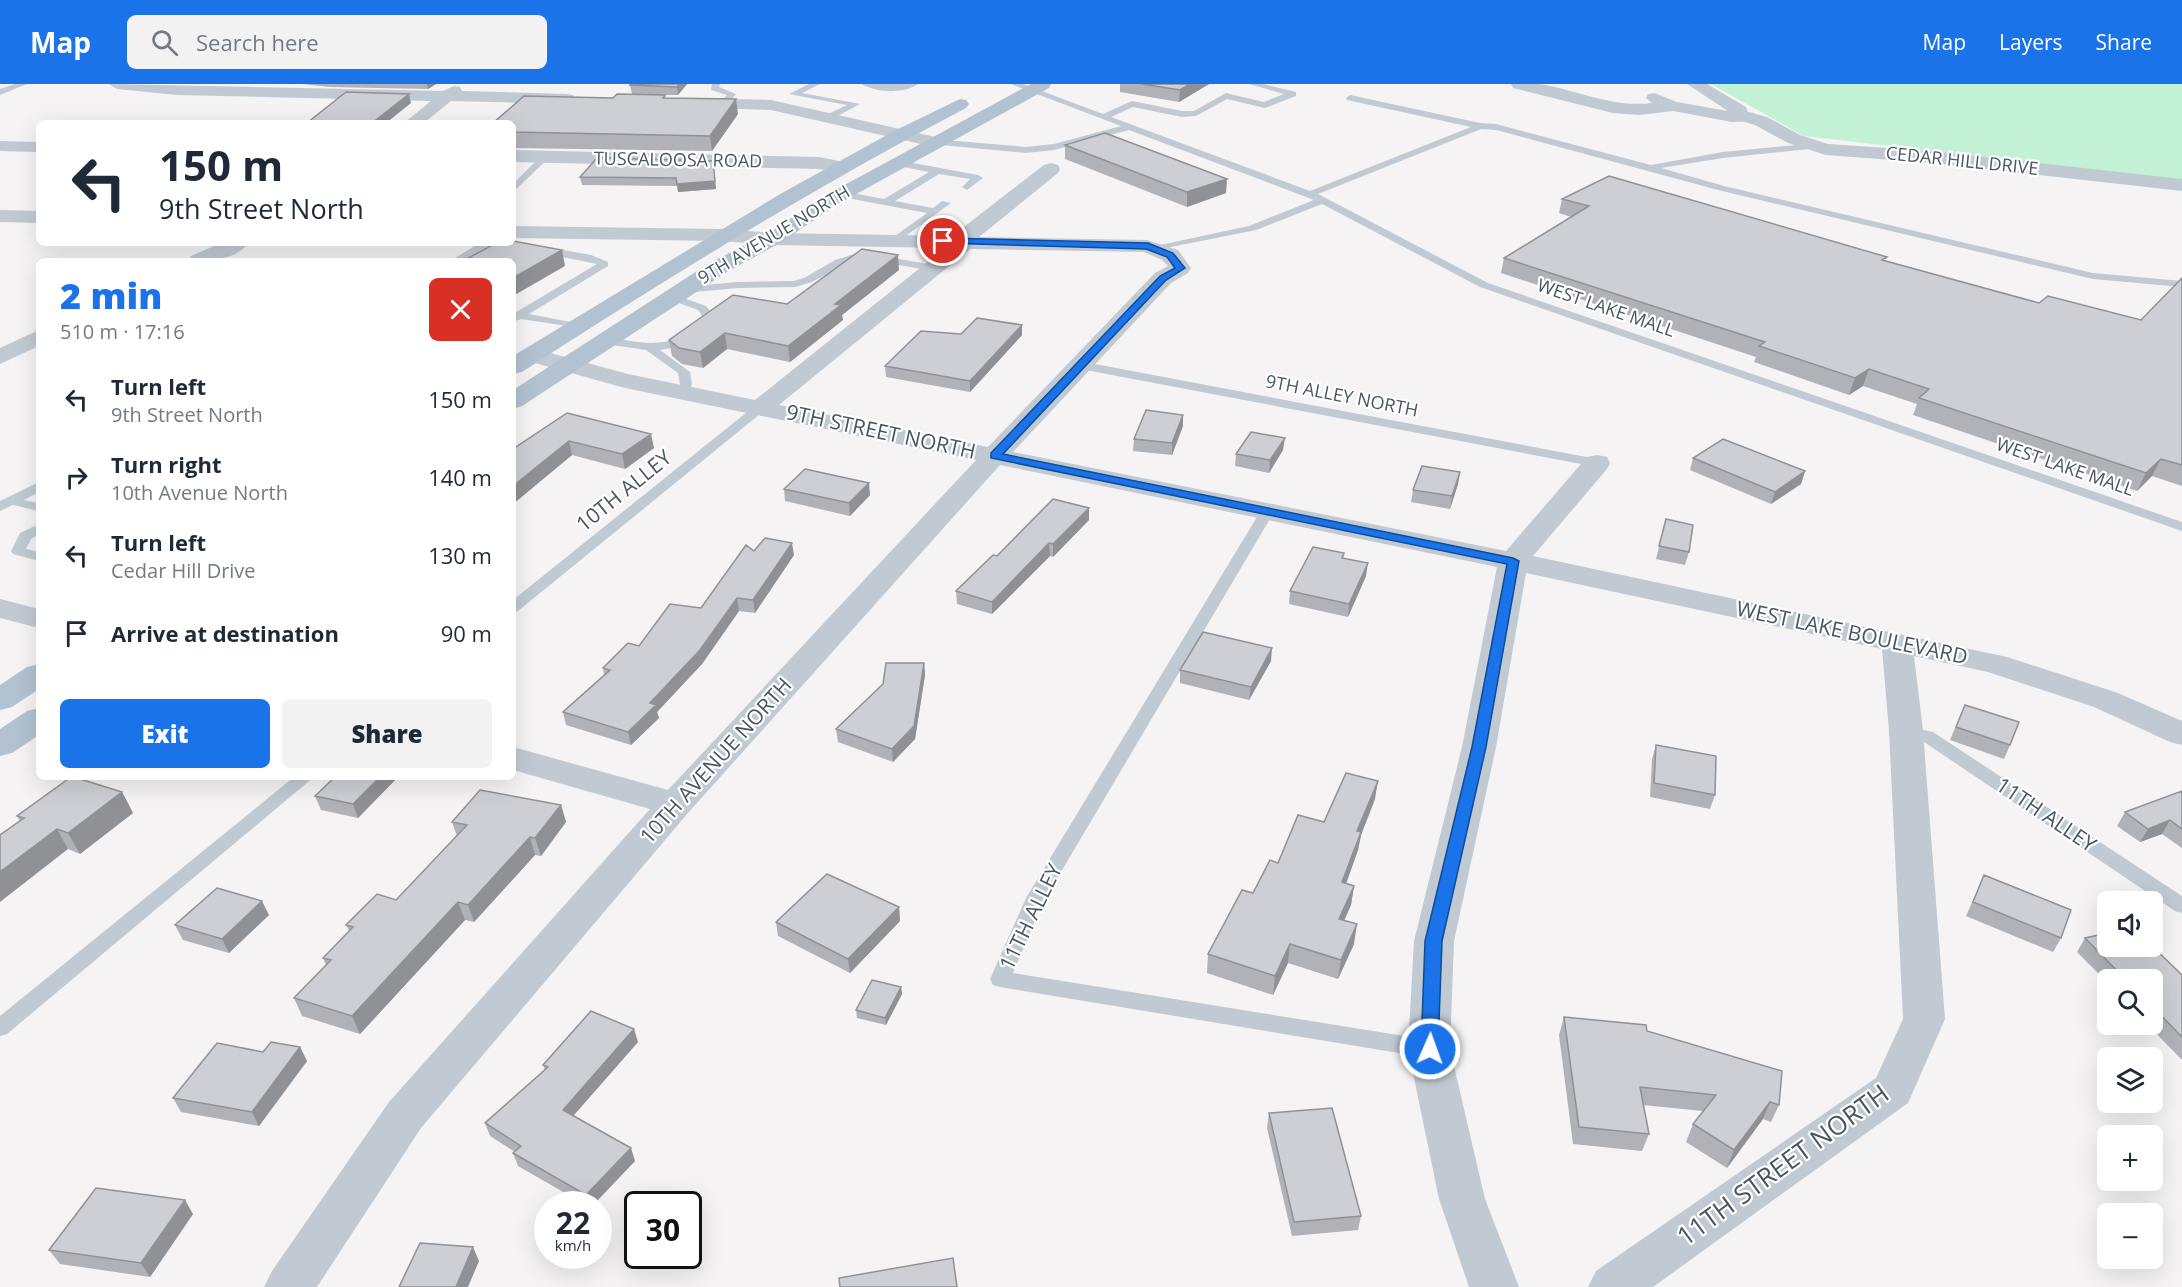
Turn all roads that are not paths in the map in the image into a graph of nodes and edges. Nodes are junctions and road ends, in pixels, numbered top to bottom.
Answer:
1 (23, 84) edge
2 (117, 84) edge
3 (716, 84) edge
4 (816, 84) edge
5 (866, 84) edge
6 (914, 84) edge
7 (1519, 84) edge
8 (1695, 84) edge
9 (1003, 85) edge
10 (1261, 85) edge
11 (1037, 87) edge
12 (456, 90) edge
13 (0, 92) edge
14 (1636, 93) dead end
15 (793, 94) junction
16 (974, 96) dead end
17 (1350, 98) dead end
18 (580, 99) edge
19 (676, 102) edge
20 (723, 104) junction
21 (771, 105) junction
22 (1673, 106) junction
23 (1102, 117) junction
24 (1748, 117) junction
25 (825, 119) junction
26 (417, 120) edge
27 (1480, 126) junction
28 (1129, 127) junction
29 (902, 133) junction
30 (934, 142) junction
31 (0, 146) edge
32 (1816, 146) junction
33 (36, 147) edge
34 (516, 156) edge
35 (545, 157) junction
36 (897, 163) junction
37 (842, 166) junction
38 (1651, 167) junction
39 (1051, 169) dead end
40 (938, 170) junction
41 (961, 175) junction
42 (949, 184) dead end
43 (2182, 185) edge
44 (516, 186) edge
45 (967, 187) dead end
46 (842, 194) junction
47 (1310, 194) junction
48 (925, 200) dead end
49 (1323, 200) junction
50 (886, 202) junction
51 (946, 203) dead end
52 (913, 207) junction
53 (934, 211) junction
54 (0, 216) edge
55 (36, 218) edge
56 (516, 232) edge
57 (721, 235) junction
58 (773, 239) junction
59 (896, 240) junction
60 (967, 241) junction
61 (516, 245) edge
62 (232, 246) edge
63 (482, 246) edge
64 (206, 258) edge
65 (460, 258) edge
66 (1167, 259) junction
67 (934, 268) junction
68 (2182, 284) edge
69 (677, 294) junction
70 (517, 318) edge
71 (578, 326) junction
72 (36, 339) edge
73 (605, 340) junction
74 (651, 348) junction
75 (0, 357) edge
76 (519, 363) edge
77 (565, 365) junction
78 (1079, 365) junction
79 (682, 392) junction
80 (516, 399) edge
81 (761, 407) junction
82 (995, 455) junction
83 (1597, 463) joint
84 (36, 488) edge
85 (6, 504) edge
86 (36, 507) edge
87 (1267, 512) junction
88 (2182, 527) edge
89 (36, 530) edge
90 (36, 555) edge
91 (1513, 561) junction
92 (516, 606) edge
93 (0, 608) edge
94 (36, 618) edge
95 (1897, 644) junction
96 (36, 676) edge
97 (0, 700) edge
98 (36, 721) edge
99 (1906, 731) junction
100 (2182, 734) edge
101 (0, 745) edge
102 (516, 759) edge
103 (301, 780) edge
104 (675, 804) junction
105 (2182, 906) edge
106 (0, 1028) edge
107 (1430, 1049) junction
108 (289, 1287) edge
109 (1494, 1287) edge
110 (1613, 1287) edge

1 - 13 lane
2 - 12 street
3 - 20 lane
4 - 15 lane
5 - 6 lane
7 - 22 street
8 - 24 street
9 - 11 lane, WEST LAKE MALL
10 - 23 lane
11 - 23 lane, WEST LAKE MALL
11 - 30 main road, 9TH AVENUE NORTH
12 - 18 street
12 - 26 street
14 - 22 street
15 - 21 lane
15 - 25 lane
16 - 29 main road, 9TH AVENUE NORTH
17 - 27 lane
19 - 20 street
20 - 21 street
21 - 25 street
22 - 24 street
23 - 28 lane, WEST LAKE MALL
24 - 32 street, CEDAR HILL DRIVE
25 - 29 street
27 - 38 lane
27 - 47 lane
28 - 30 lane
28 - 47 lane, WEST LAKE MALL
29 - 30 street
29 - 37 main road, 9TH AVENUE NORTH
30 - 36 main road, 9TH AVENUE NORTH
31 - 33 street
32 - 38 lane
32 - 43 street, CEDAR HILL DRIVE
34 - 35 street, TUSCALOOSA ROAD
35 - 37 street, TUSCALOOSA ROAD
35 - 44 lane
36 - 40 lane
36 - 46 main road, 9TH AVENUE NORTH
37 - 57 main road, 9TH AVENUE NORTH
38 - 68 lane
39 - 60 street
40 - 41 lane
40 - 50 lane
41 - 42 lane
41 - 45 lane
46 - 50 lane
46 - 58 main road, 9TH AVENUE NORTH
47 - 49 lane, WEST LAKE MALL
48 - 52 lane
49 - 66 lane
49 - 88 lane, WEST LAKE MALL
50 - 52 lane
51 - 53 lane
52 - 53 lane
53 - 59 lane
54 - 55 street
56 - 57 street
57 - 58 street
57 - 71 main road, 9TH AVENUE NORTH
58 - 59 street
58 - 69 main road, 9TH AVENUE NORTH
59 - 60 street
60 - 66 street
60 - 67 street
61 - 70 lane
62 - 64 street
63 - 65 lane
66 - 78 street, 10TH AVENUE NORTH
67 - 69 lane
67 - 81 street
69 - 73 main road, 9TH AVENUE NORTH
69 - 74 lane
70 - 71 lane
71 - 76 main road, 9TH AVENUE NORTH
72 - 75 street
73 - 74 lane
73 - 77 main road, 9TH AVENUE NORTH
74 - 79 lane
76 - 77 street, 9TH STREET NORTH
77 - 79 street, 9TH STREET NORTH
77 - 80 main road, 9TH AVENUE NORTH
78 - 82 street, 10TH AVENUE NORTH
78 - 83 lane, 9TH ALLEY NORTH
79 - 81 street, 9TH STREET NORTH
81 - 82 street, 9TH STREET NORTH
81 - 92 lane, 10TH ALLEY
82 - 87 street, 9TH STREET NORTH
82 - 104 street, 10TH AVENUE NORTH
83 - 91 street
84 - 85 lane
85 - 86 lane
87 - 91 street, 9TH STREET NORTH
87 - 107 lane, 11TH ALLEY
89 - 90 lane
91 - 95 street, WEST LAKE BOULEVARD
91 - 107 street
93 - 94 street
95 - 99 street, 11TH STREET NORTH
95 - 100 street, WEST LAKE BOULEVARD
96 - 97 main road
98 - 101 main road
99 - 105 lane, 11TH ALLEY
99 - 110 street, 11TH STREET NORTH
102 - 104 street
103 - 106 lane
104 - 108 street, 10TH AVENUE NORTH
107 - 109 street

